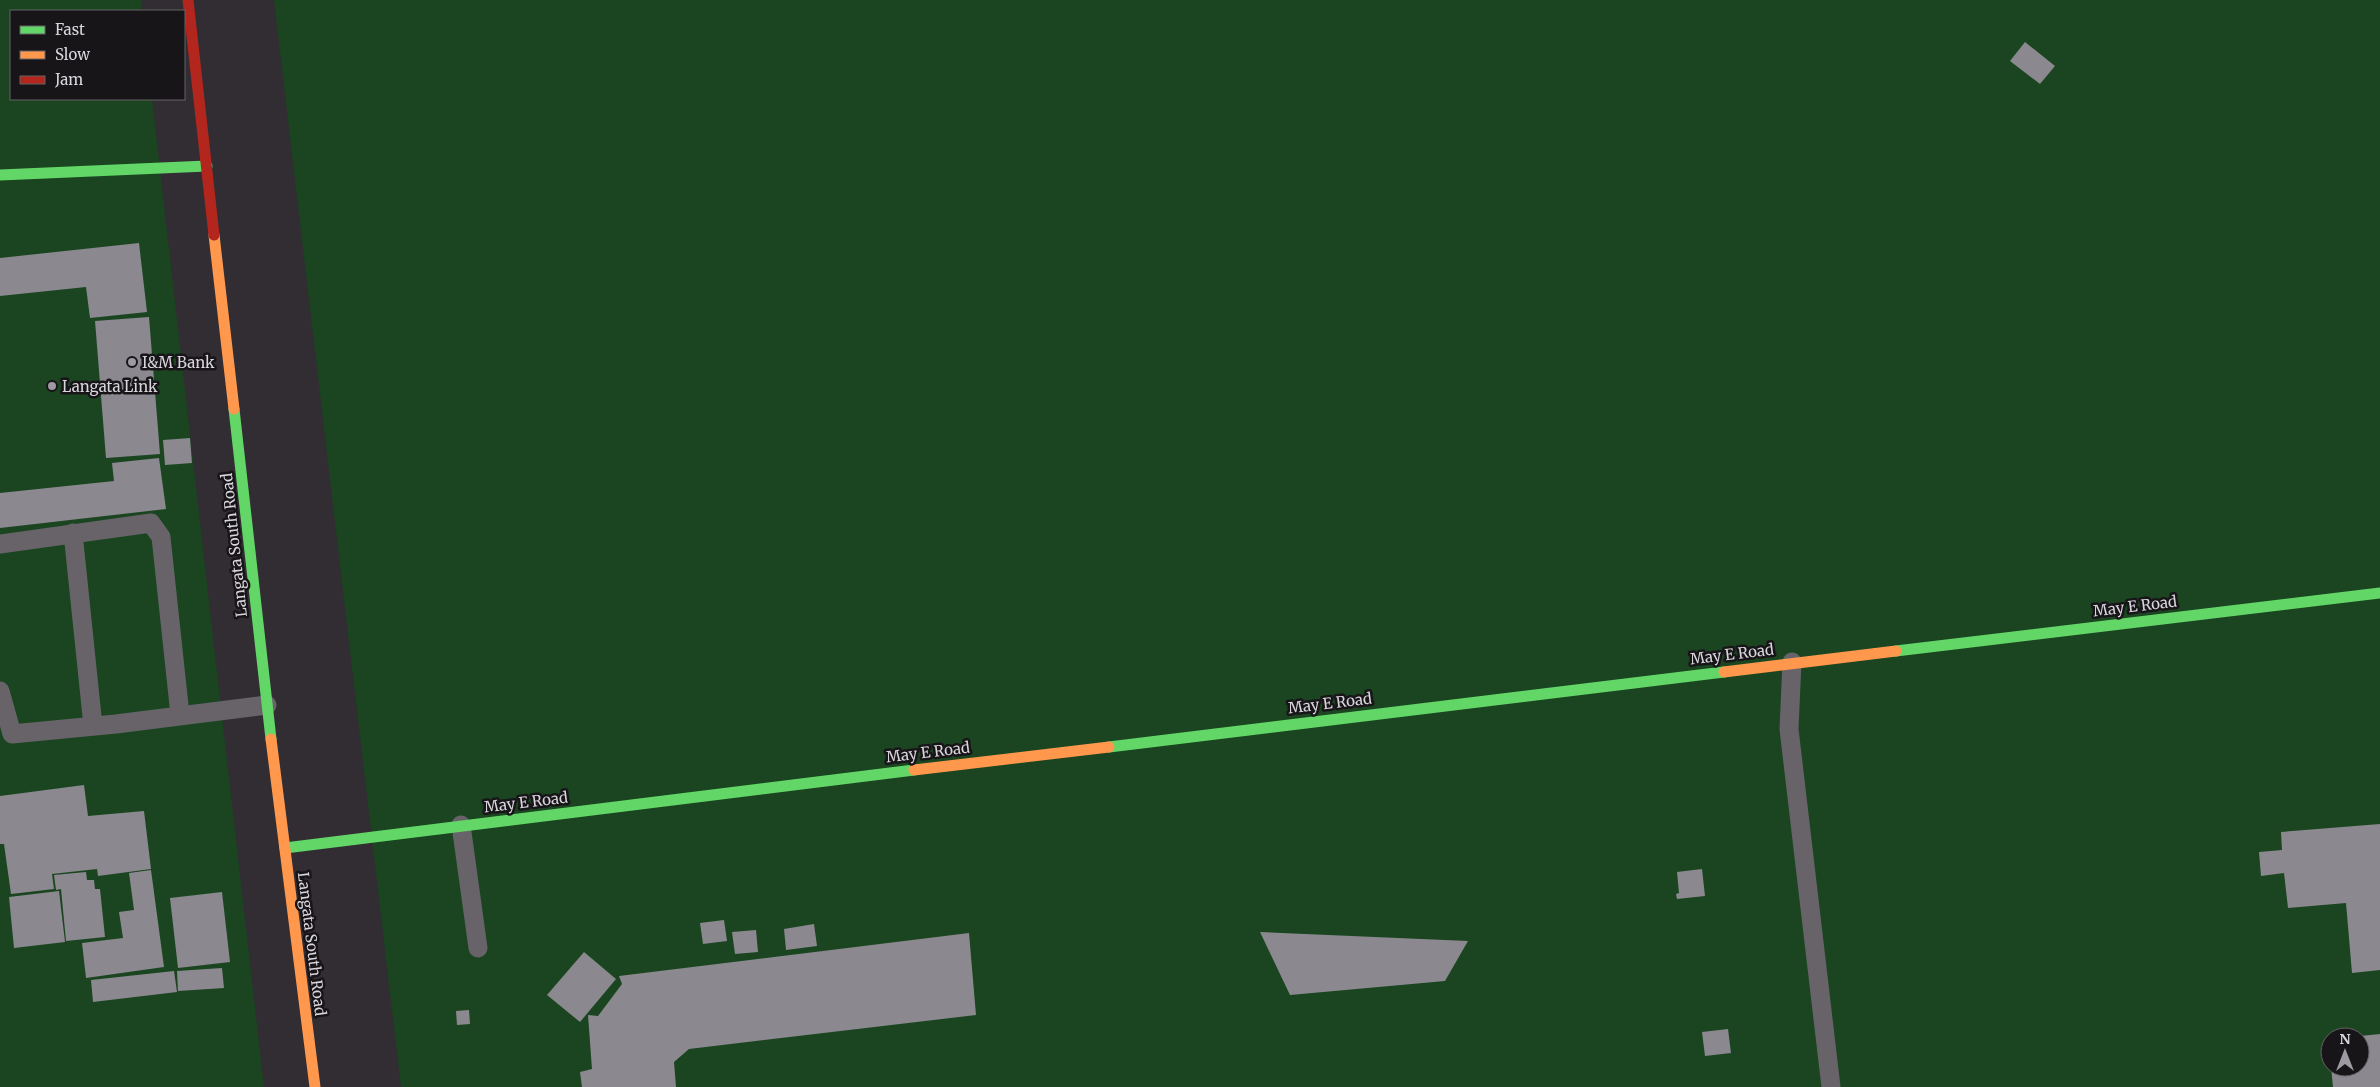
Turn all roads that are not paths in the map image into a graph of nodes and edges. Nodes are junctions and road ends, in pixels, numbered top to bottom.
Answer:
1 (188, 0) edge
2 (207, 166) junction
3 (0, 175) edge
4 (73, 533) junction
5 (0, 544) edge
6 (2380, 592) edge
7 (1792, 662) junction
8 (0, 691) edge
9 (267, 705) junction
10 (180, 716) junction
11 (93, 726) junction
12 (461, 825) junction
13 (285, 848) junction
14 (478, 948) dead end
15 (315, 1087) edge
16 (1831, 1087) edge

1 - 2 street, Langata South Road
2 - 3 street
2 - 9 street, Langata South Road
4 - 5 lane
4 - 10 lane
4 - 11 lane
6 - 7 street, May E Road
7 - 12 street, May E Road
7 - 16 lane
8 - 11 lane
9 - 10 lane
9 - 13 street, Langata South Road
10 - 11 lane
12 - 13 street, May E Road
12 - 14 lane
13 - 15 street, Langata South Road

